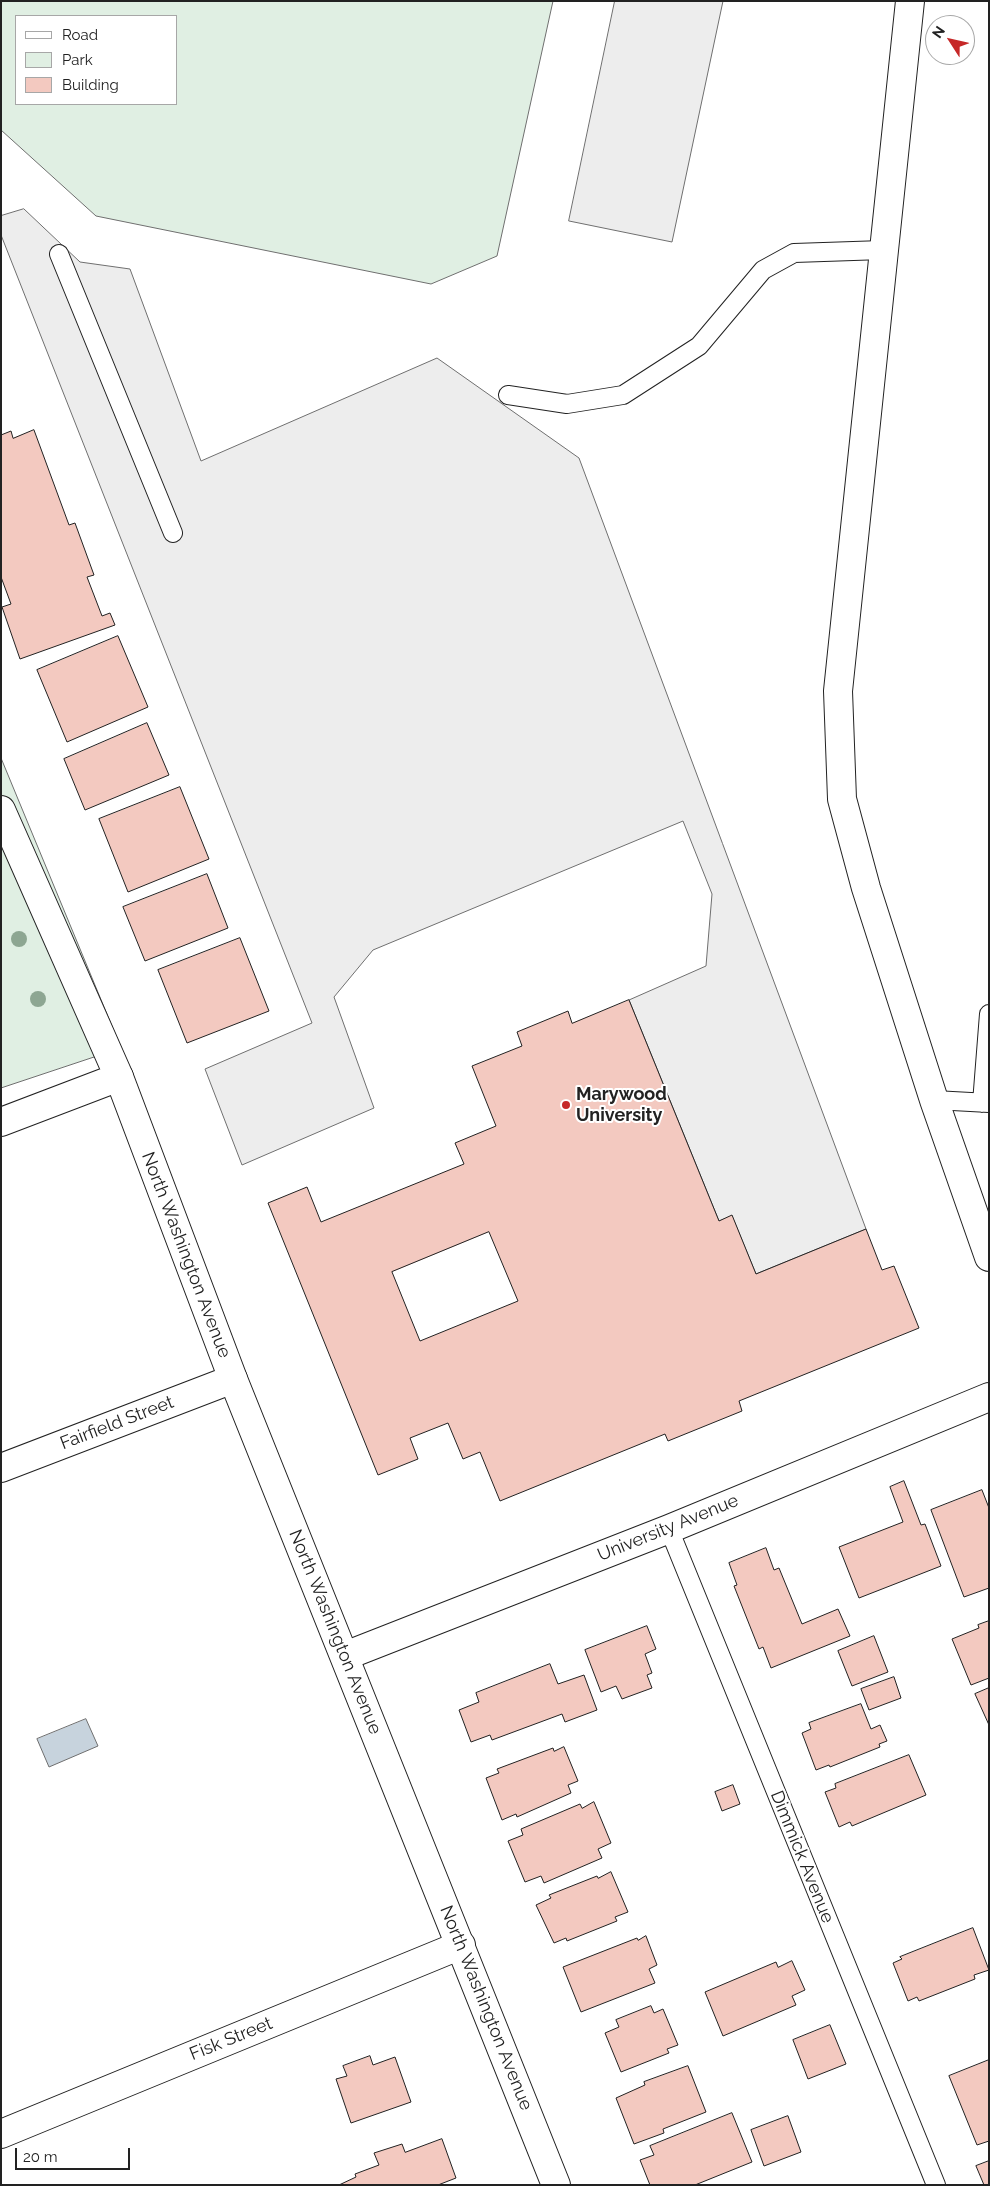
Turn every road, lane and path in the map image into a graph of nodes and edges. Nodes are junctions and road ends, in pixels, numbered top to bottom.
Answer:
1 (910, 1) edge
2 (883, 250) junction
3 (59, 254) dead end
4 (508, 395) dead end
5 (173, 532) dead end
6 (1, 810) edge
7 (989, 1014) edge
8 (119, 1077) junction
9 (934, 1100) junction
10 (986, 1103) edge
11 (1, 1122) edge
12 (989, 1257) edge
13 (233, 1379) junction
14 (989, 1397) edge
15 (1, 1468) edge
16 (669, 1529) junction
17 (345, 1656) junction
18 (461, 1945) junction
19 (1, 2134) edge
20 (556, 2185) edge
21 (936, 2185) edge

1 - 2 street
2 - 4 lane
2 - 9 street
3 - 5 lane
6 - 8 street, North Washington Avenue
7 - 10 lane
8 - 11 street
8 - 13 street, North Washington Avenue
9 - 10 lane
9 - 12 street
13 - 15 street, Fairfield Street
13 - 17 street, North Washington Avenue
14 - 16 street, University Avenue
16 - 17 street, University Avenue
16 - 21 lane, Dimmick Avenue
17 - 18 street, North Washington Avenue
18 - 19 street, Fisk Street
18 - 20 street, North Washington Avenue

